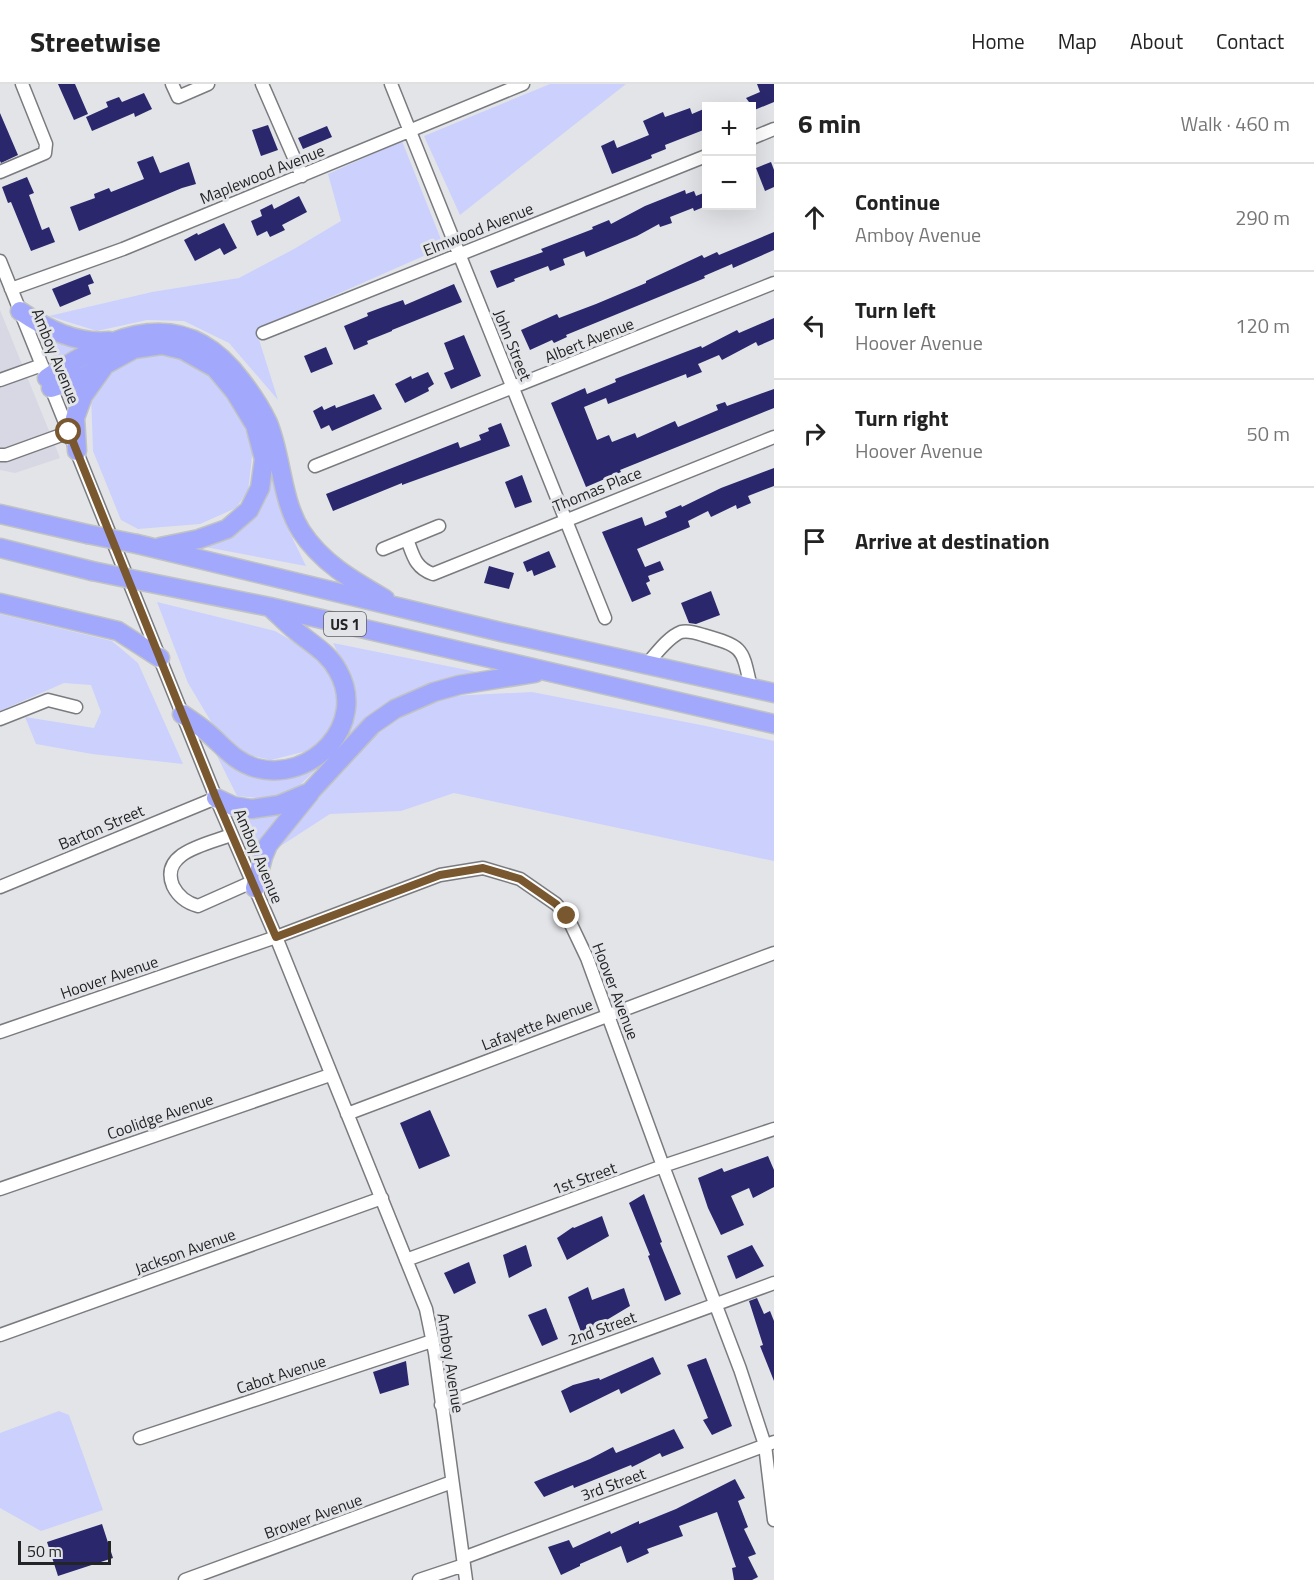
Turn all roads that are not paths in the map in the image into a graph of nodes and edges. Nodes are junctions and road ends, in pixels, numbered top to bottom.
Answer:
1 (22, 84) edge
2 (172, 84) edge
3 (208, 84) edge
4 (262, 84) edge
5 (391, 84) edge
6 (521, 84) edge
7 (774, 129) edge
8 (409, 132) junction
9 (756, 136) edge
10 (702, 158) edge
11 (0, 172) edge
12 (302, 176) junction
13 (458, 255) junction
14 (0, 261) edge
15 (774, 283) edge
16 (11, 289) junction
17 (20, 311) junction
18 (263, 333) dead end
19 (122, 340) junction
20 (107, 363) junction
21 (47, 377) junction
22 (0, 380) edge
23 (512, 388) junction
24 (72, 431) junction
25 (774, 437) edge
26 (77, 451) joint
27 (0, 455) edge
28 (315, 466) dead end
29 (0, 514) edge
30 (565, 519) junction
31 (439, 526) dead end
32 (406, 539) junction
33 (145, 546) junction
34 (0, 548) edge
35 (383, 549) dead end
36 (0, 603) edge
37 (270, 607) junction
38 (402, 609) junction
39 (605, 618) dead end
40 (160, 658) junction
41 (647, 664) junction
42 (543, 671) junction
43 (751, 688) junction
44 (774, 693) edge
45 (76, 707) dead end
46 (182, 714) junction
47 (0, 719) edge
48 (774, 724) edge
49 (310, 792) junction
50 (216, 798) junction
51 (231, 835) junction
52 (253, 885) junction
53 (0, 887) edge
54 (276, 937) junction
55 (774, 953) edge
56 (608, 1015) junction
57 (0, 1032) edge
58 (330, 1075) junction
59 (346, 1114) junction
60 (774, 1128) edge
61 (663, 1167) junction
62 (0, 1189) edge
63 (382, 1198) junction
64 (406, 1260) junction
65 (774, 1283) edge
66 (715, 1305) junction
67 (0, 1335) edge
68 (432, 1341) junction
69 (441, 1405) junction
70 (140, 1438) dead end
71 (770, 1443) edge
72 (452, 1482) junction
73 (774, 1520) edge
74 (463, 1561) junction
75 (185, 1580) edge
76 (419, 1580) edge
77 (466, 1580) edge

1 - 11 street
2 - 3 street
4 - 12 street
5 - 8 street, John Street
6 - 8 street, Maplewood Avenue
7 - 9 street
8 - 12 street, Maplewood Avenue
8 - 13 street, John Street
10 - 13 street, Elmwood Avenue
12 - 16 street, Maplewood Avenue
13 - 18 street, Elmwood Avenue
13 - 23 street, John Street
14 - 16 street, Amboy Avenue
15 - 23 street, Albert Avenue
16 - 17 street, Amboy Avenue
17 - 19 highway
17 - 21 street, Amboy Avenue
19 - 21 highway
19 - 38 highway
20 - 21 highway
20 - 24 highway
20 - 33 highway
21 - 22 street
21 - 24 street, Amboy Avenue
23 - 28 street, Albert Avenue
23 - 30 street, John Street
24 - 26 highway
24 - 27 street
25 - 30 street, Thomas Place
26 - 40 street, Amboy Avenue
29 - 33 highway, US 1, bridge
30 - 32 street, Thomas Place
30 - 39 street, John Street
31 - 32 street
32 - 35 street
33 - 38 highway, US 1
34 - 37 highway, US 1, bridge
36 - 40 highway
37 - 42 highway, US 1
37 - 46 highway
38 - 41 highway, US 1
40 - 46 street, Amboy Avenue
41 - 43 highway, US 1
41 - 43 street
42 - 48 highway, US 1
42 - 49 highway
43 - 44 highway, US 1
45 - 47 street
46 - 50 street, Amboy Avenue
49 - 50 highway
49 - 52 highway
50 - 51 street, Amboy Avenue
50 - 53 street, Barton Street
51 - 52 street, Amboy Avenue
51 - 52 street
52 - 54 street, Amboy Avenue
54 - 56 street, Hoover Avenue
54 - 57 street, Hoover Avenue
54 - 58 street, Amboy Avenue
55 - 56 street, Lafayette Avenue
56 - 59 street, Lafayette Avenue
56 - 61 street, Hoover Avenue
58 - 59 street, Amboy Avenue
58 - 62 street, Coolidge Avenue
59 - 63 street, Amboy Avenue
60 - 61 street, 1st Street
61 - 64 street, 1st Street
61 - 66 street, Hoover Avenue
63 - 64 street, Amboy Avenue
63 - 67 street, Jackson Avenue
64 - 68 street, Amboy Avenue
65 - 66 street, 2nd Street
66 - 69 street, 2nd Street
66 - 71 street, Hoover Avenue
68 - 69 street, Amboy Avenue
68 - 70 street, Cabot Avenue
69 - 72 street, Amboy Avenue
71 - 73 street, Hoover Avenue
71 - 74 street, 3rd Street
72 - 74 street, Amboy Avenue
72 - 75 street, Brower Avenue
74 - 76 street, 3rd Street
74 - 77 street, Amboy Avenue

